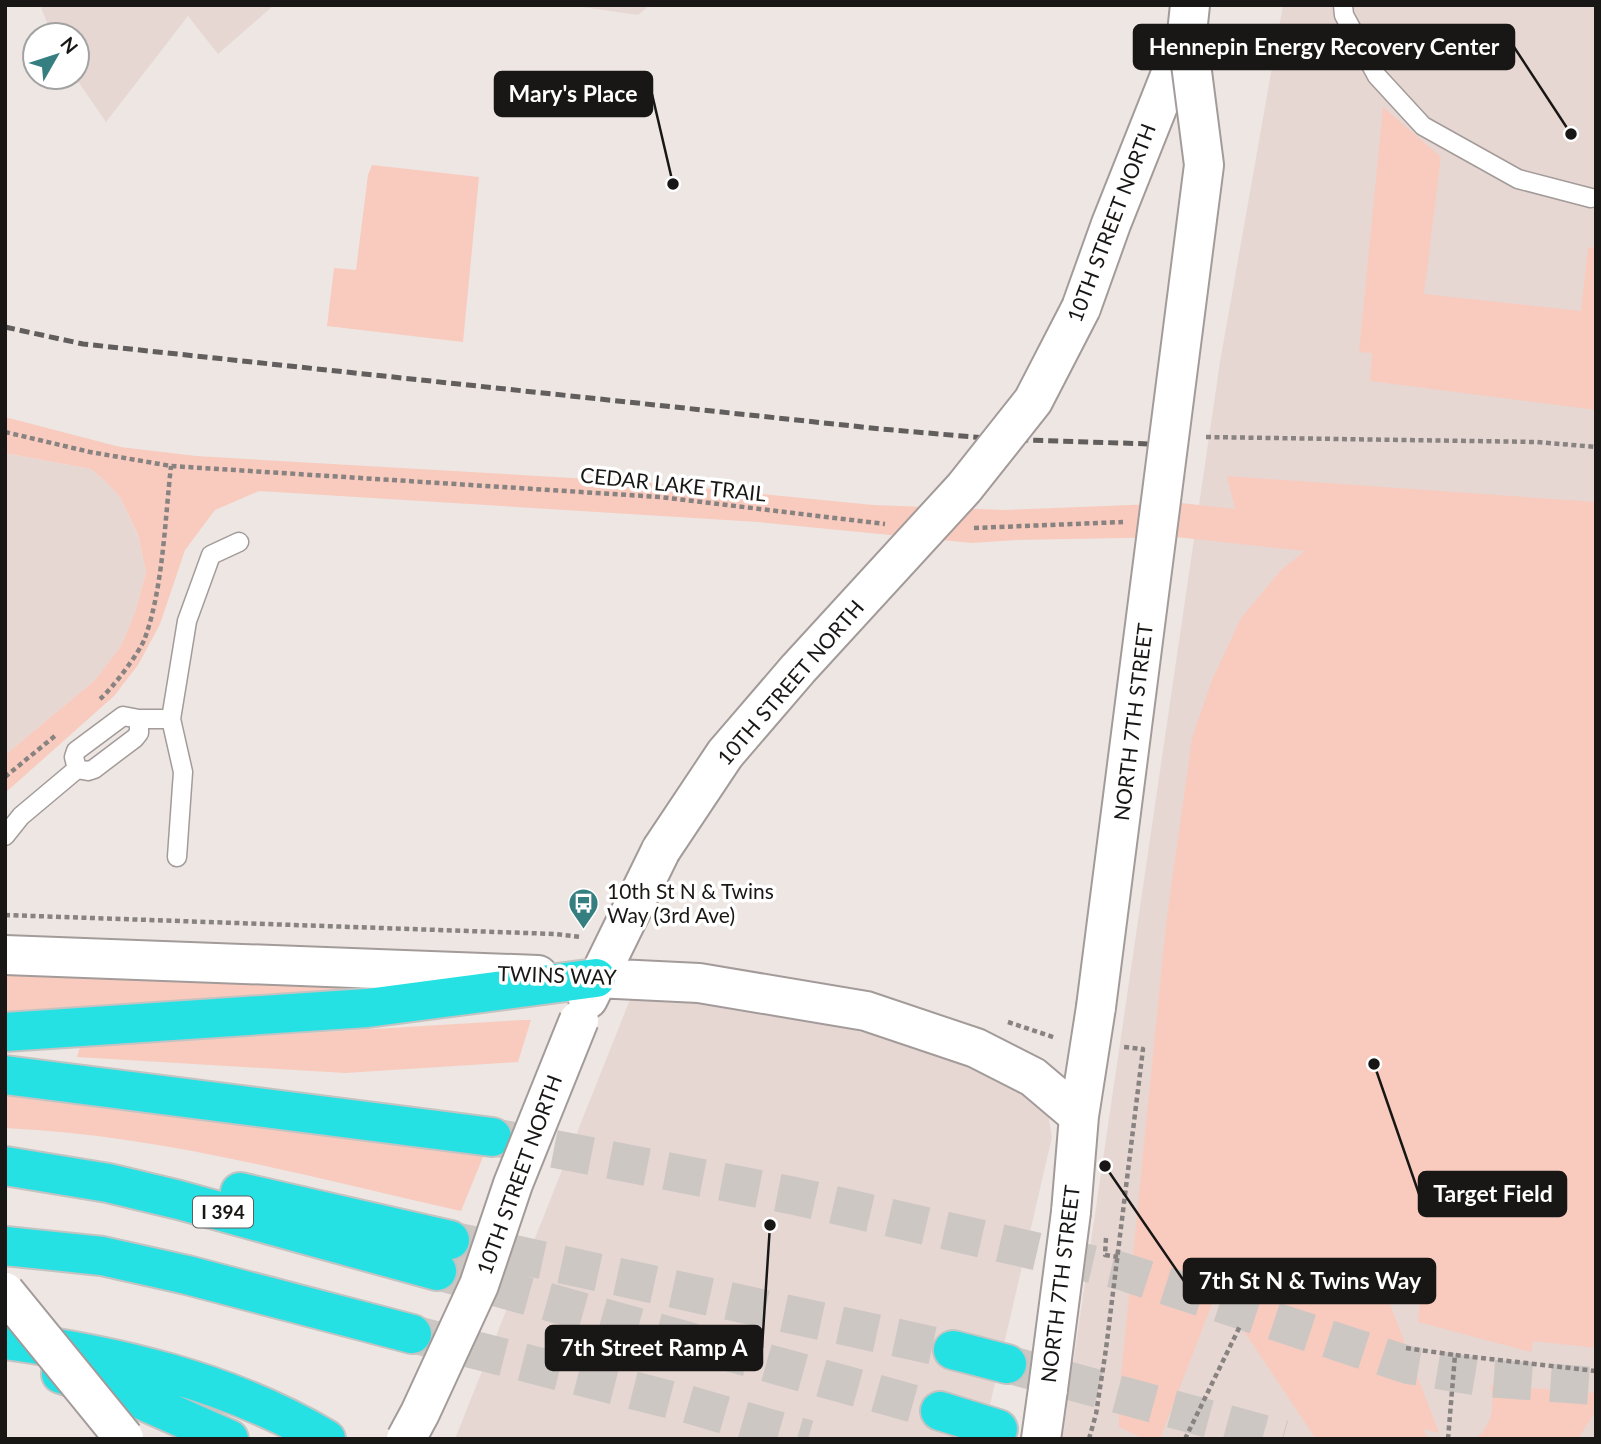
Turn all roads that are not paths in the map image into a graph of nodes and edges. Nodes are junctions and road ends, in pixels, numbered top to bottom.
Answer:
1 (1343, 5) edge
2 (1188, 19) edge
3 (1591, 198) dead end
4 (239, 542) dead end
5 (139, 719) junction
6 (171, 719) junction
7 (77, 769) junction
8 (5, 836) edge
9 (177, 857) dead end
10 (5, 955) edge
11 (596, 978) junction
12 (5, 1032) edge
13 (5, 1075) edge
14 (1079, 1116) junction
15 (492, 1136) tunnel mouth
16 (12, 1166) edge
17 (5, 1245) edge
18 (443, 1255) tunnel mouth
19 (5, 1292) edge
20 (411, 1334) tunnel mouth
21 (5, 1340) edge
22 (953, 1350) tunnel mouth
23 (5, 1358) edge
24 (1007, 1364) tunnel mouth
25 (940, 1411) tunnel mouth
26 (998, 1429) dead end
27 (124, 1438) edge
28 (229, 1439) edge
29 (326, 1439) edge
30 (406, 1439) edge
31 (1041, 1439) edge

1 - 3 lane
2 - 11 main road, 10TH STREET NORTH, bridge
2 - 14 main road, NORTH 7TH STREET, bridge
4 - 6 lane
5 - 6 lane
5 - 7 lane
5 - 7 lane
6 - 9 lane
7 - 8 lane
10 - 11 main road, TWINS WAY
11 - 12 highway
11 - 14 main road, TWINS WAY
11 - 30 main road, 10TH STREET NORTH, bridge
13 - 15 highway
14 - 31 main road, NORTH 7TH STREET, bridge
16 - 18 highway
17 - 20 highway
19 - 27 main road, bridge
21 - 29 highway
22 - 24 highway
23 - 28 highway
25 - 26 highway

